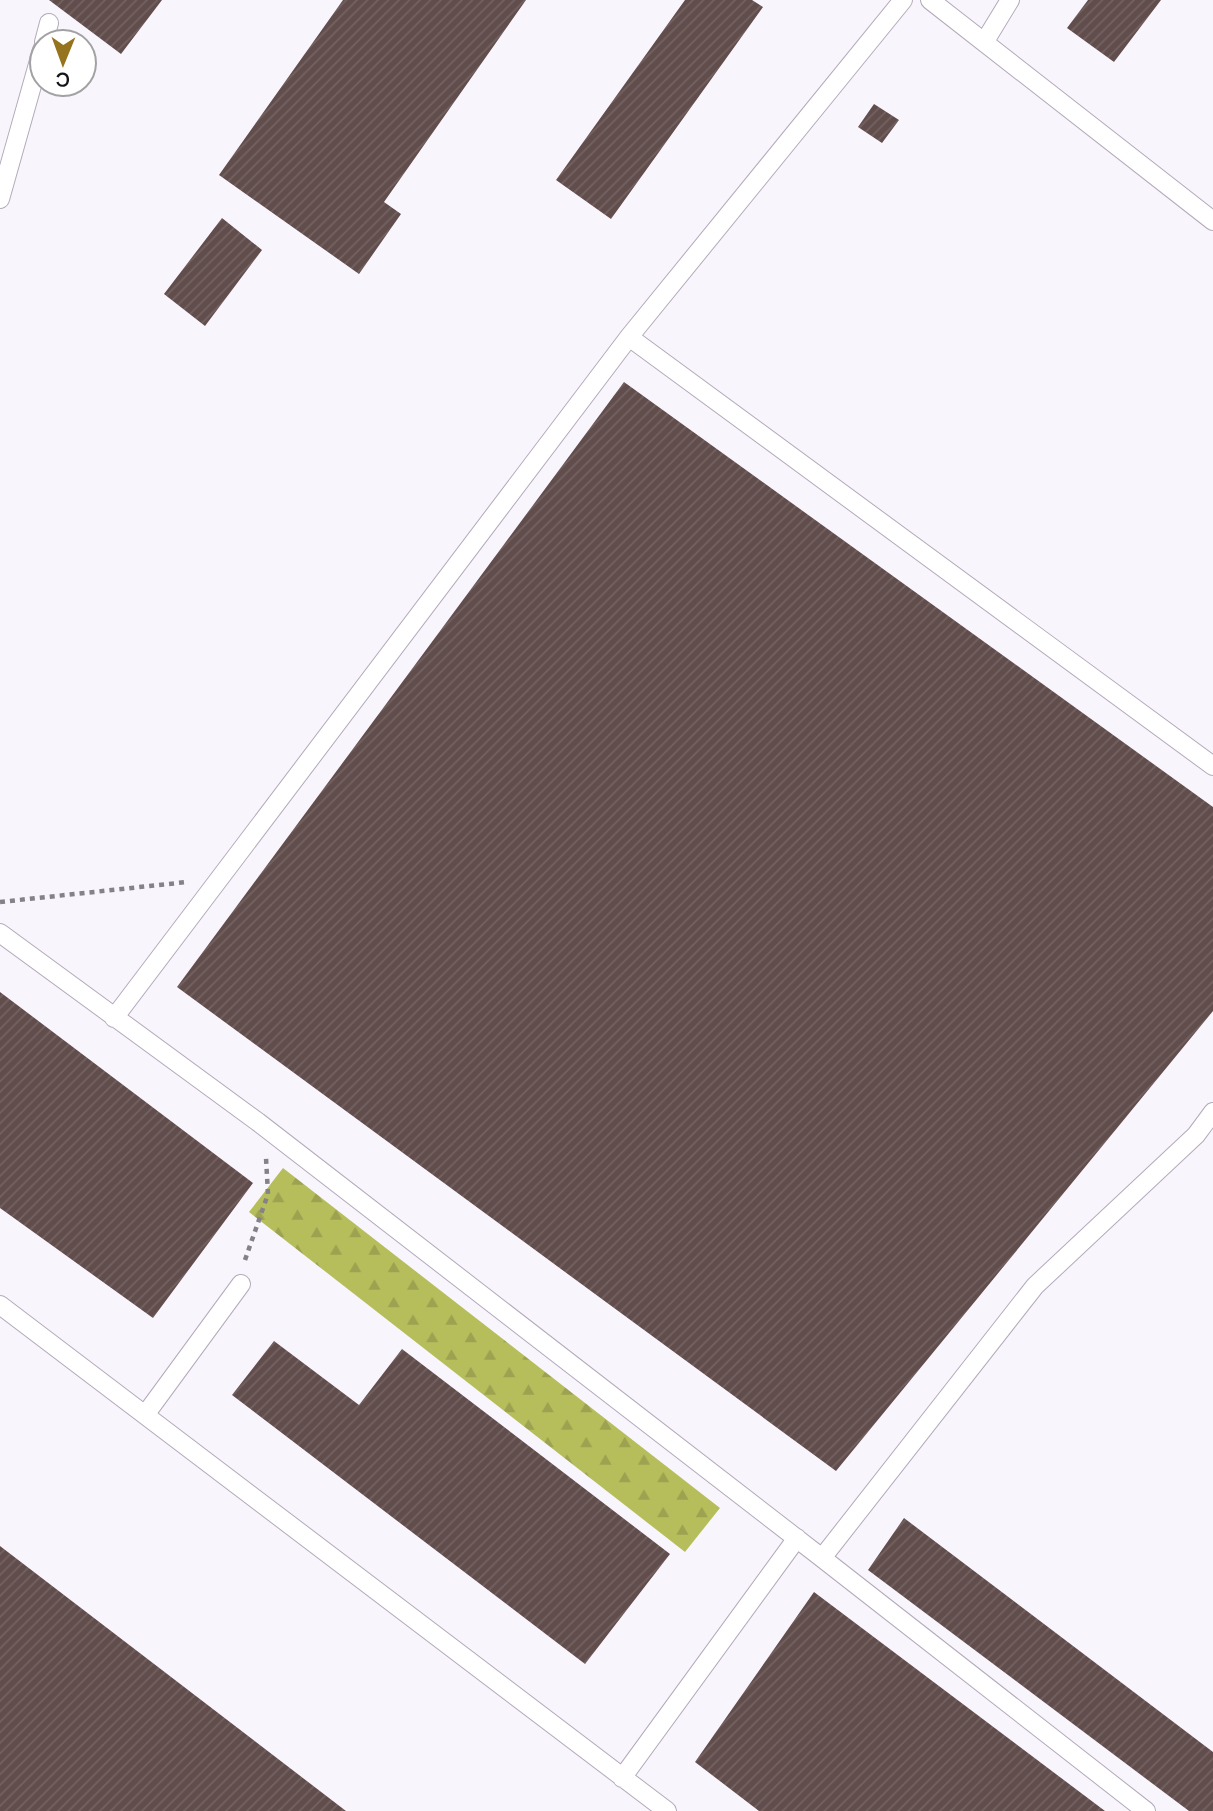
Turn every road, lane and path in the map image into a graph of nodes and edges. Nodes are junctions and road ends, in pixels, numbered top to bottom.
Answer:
1 (903, 0) edge
2 (930, 0) edge
3 (1010, 0) edge
4 (49, 23) dead end
5 (48, 28) edge
6 (985, 41) junction
7 (28, 98) edge
8 (0, 199) edge
9 (1213, 221) edge
10 (629, 337) junction
11 (1213, 766) edge
12 (219, 879) junction
13 (0, 902) edge
14 (0, 933) edge
15 (114, 1018) junction
16 (1213, 1112) edge
17 (258, 1122) junction
18 (241, 1284) joint
19 (2, 1311) edge
20 (145, 1415) junction
21 (797, 1538) junction
22 (822, 1558) junction
23 (622, 1778) junction
24 (667, 1811) edge
25 (1146, 1811) edge

1 - 10 lane
2 - 6 lane
3 - 6 lane
4 - 5 lane
6 - 9 lane
7 - 8 lane
10 - 11 lane
10 - 12 lane
12 - 13 path
12 - 15 lane
14 - 15 lane
15 - 17 lane
16 - 22 lane
17 - 18 path
17 - 21 lane
18 - 20 lane
19 - 20 lane
20 - 23 lane
21 - 22 lane
21 - 23 lane
22 - 25 lane
23 - 24 lane

